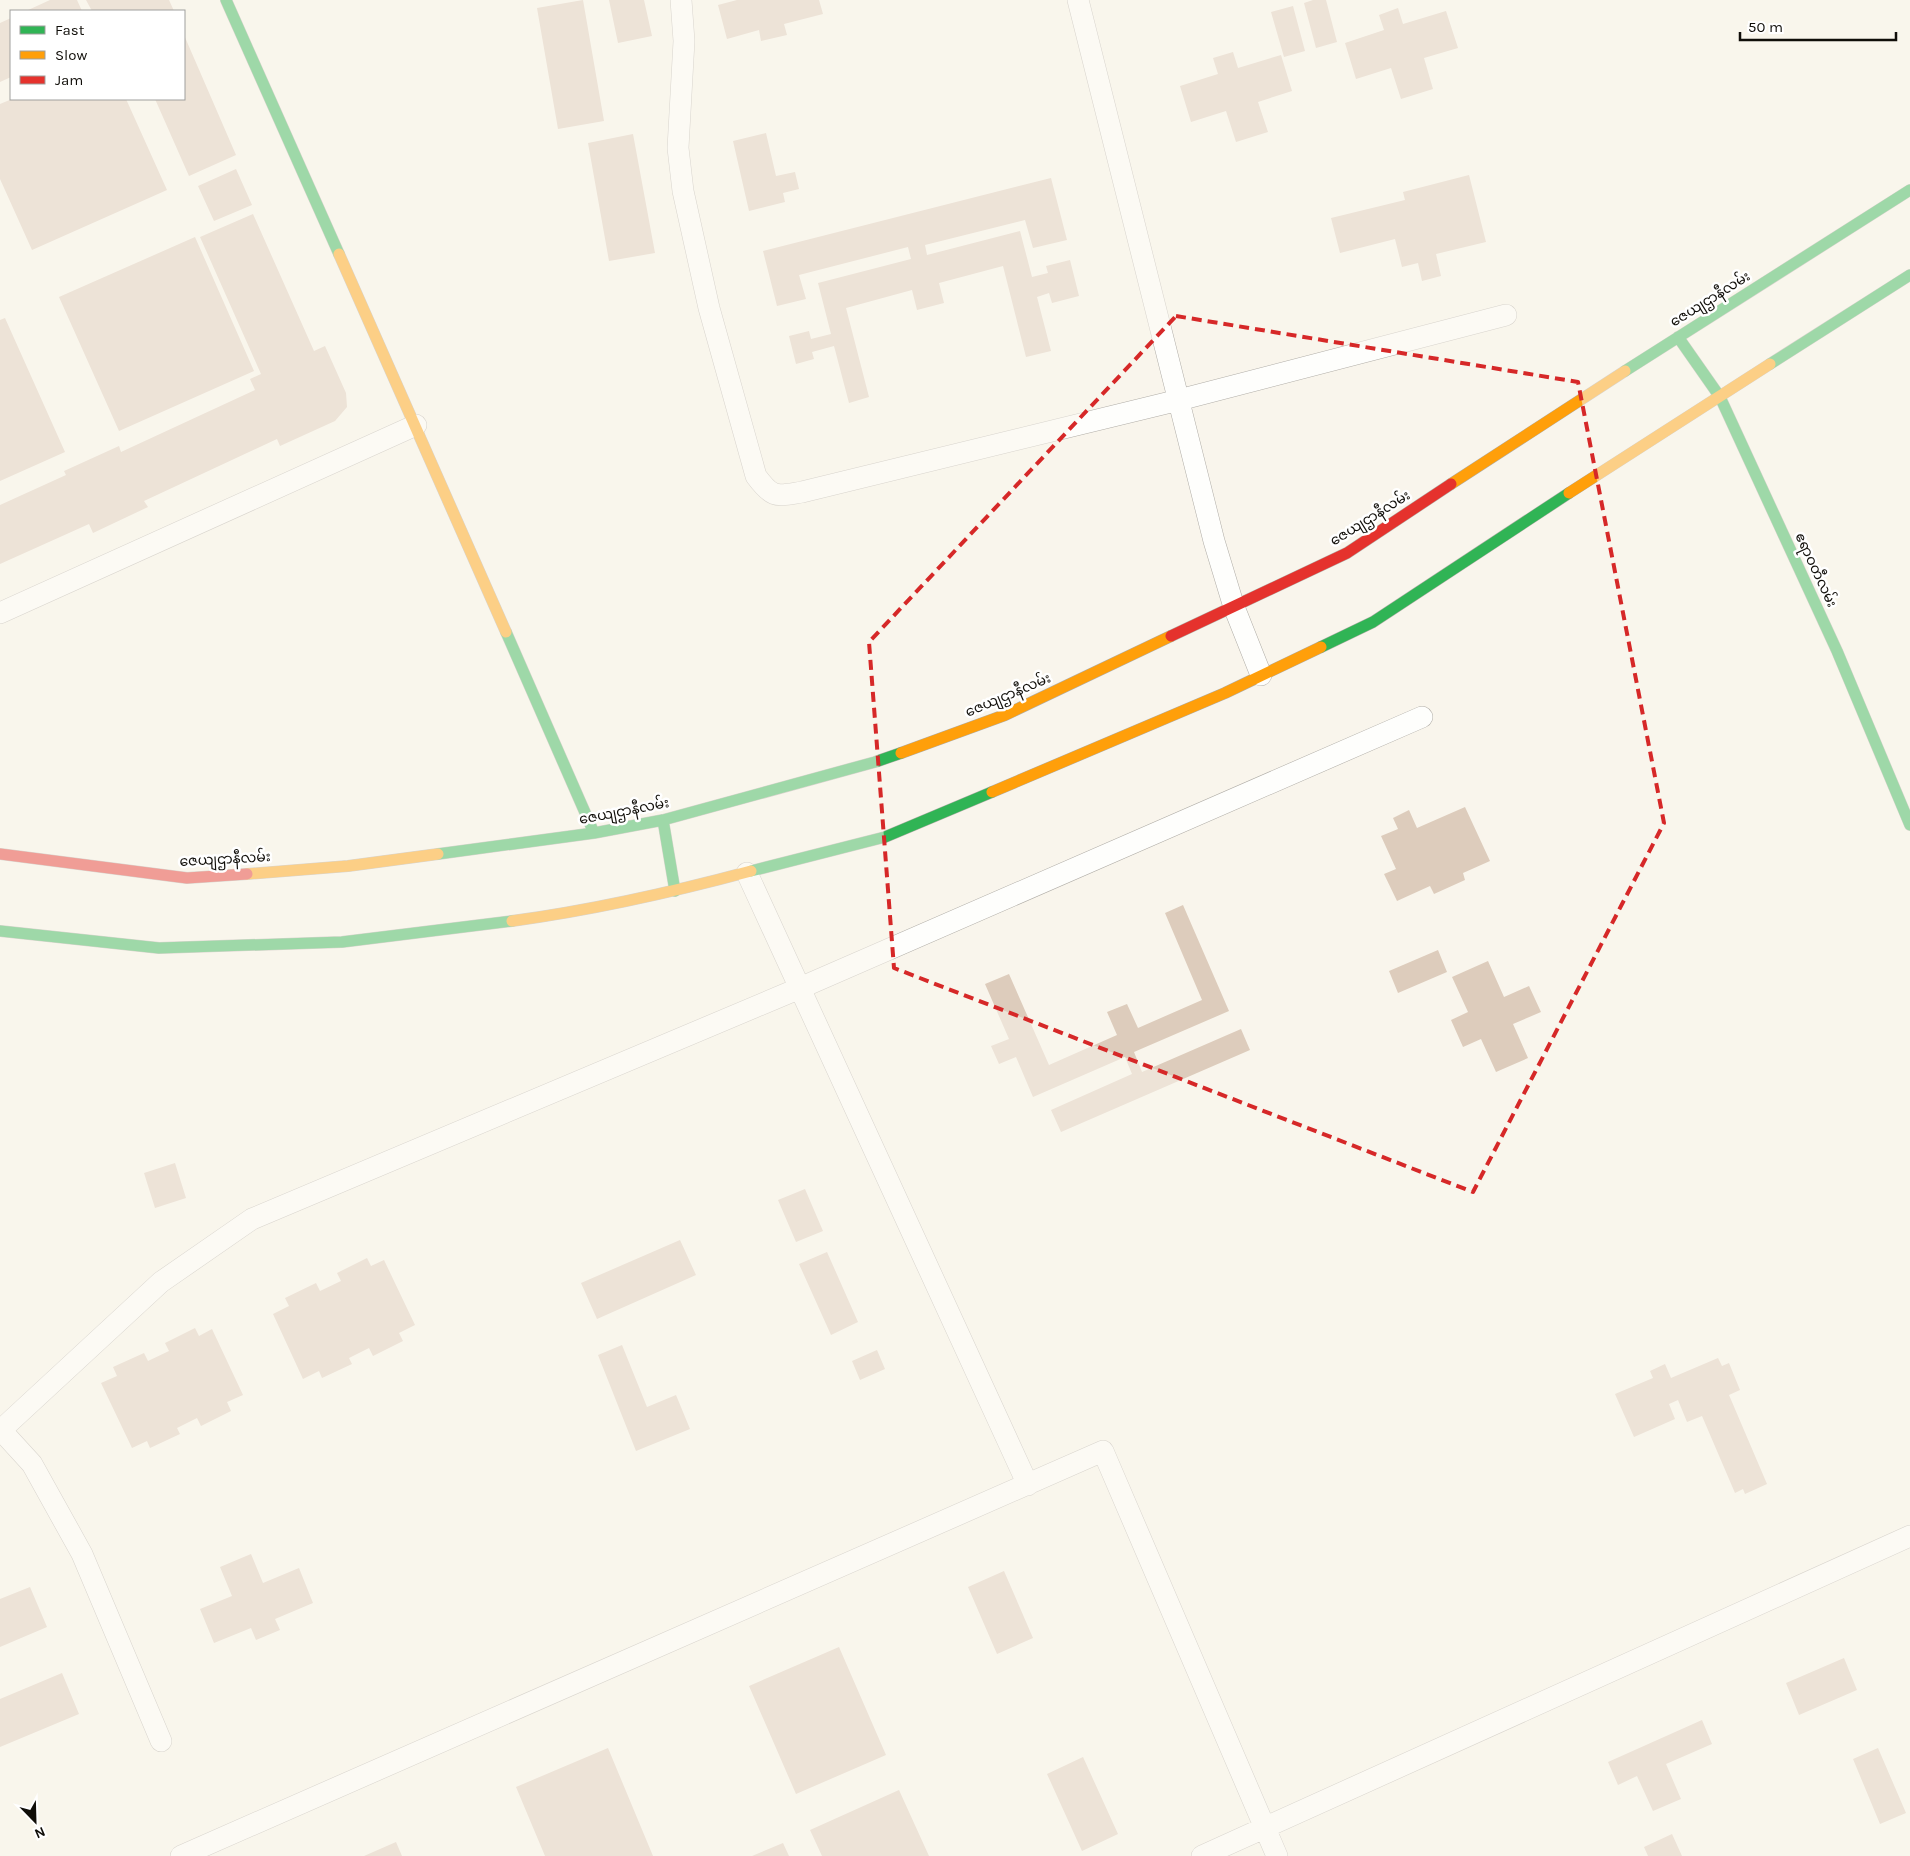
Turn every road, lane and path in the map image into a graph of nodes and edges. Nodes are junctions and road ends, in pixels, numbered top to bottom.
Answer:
1 (226, 0) edge
2 (681, 0) edge
3 (1078, 0) edge
4 (1910, 190) edge
5 (1910, 275) edge
6 (1506, 315) dead end
7 (1678, 337) junction
8 (1720, 397) junction
9 (1178, 400) junction
10 (416, 425) junction
11 (1234, 607) junction
12 (0, 613) edge
13 (1261, 676) junction
14 (1422, 717) dead end
15 (663, 820) junction
16 (1910, 826) edge
17 (594, 833) junction
18 (0, 854) edge
19 (747, 873) junction
20 (675, 891) junction
21 (0, 931) edge
22 (800, 988) junction
23 (0, 1429) edge
24 (1028, 1485) junction
25 (1910, 1536) edge
26 (161, 1741) dead end
27 (1265, 1828) junction
28 (188, 1854) edge
29 (1202, 1856) edge
30 (1277, 1856) edge

1 - 10 main road
2 - 9 street
3 - 9 street
4 - 7 main road, ဇေယျဌာနီလမ်း
5 - 8 main road
6 - 9 street
7 - 8 main road, ဧရာဝတီလမ်း
7 - 11 main road, ဇေယျဌာနီလမ်း
8 - 13 main road
8 - 16 main road, ဧရာဝတီလမ်း
9 - 11 street
10 - 12 street
10 - 17 main road
11 - 13 street
11 - 15 main road, ဇေယျဌာနီလမ်း
13 - 19 main road
14 - 22 street
15 - 17 main road, ဇေယျဌာနီလမ်း
15 - 20 main road
17 - 18 main road, ဇေယျဌာနီလမ်း
19 - 20 main road
19 - 22 street
20 - 21 main road
22 - 23 street
22 - 24 street
23 - 26 street
24 - 27 street
24 - 28 street
25 - 27 street
27 - 29 street
27 - 30 street

